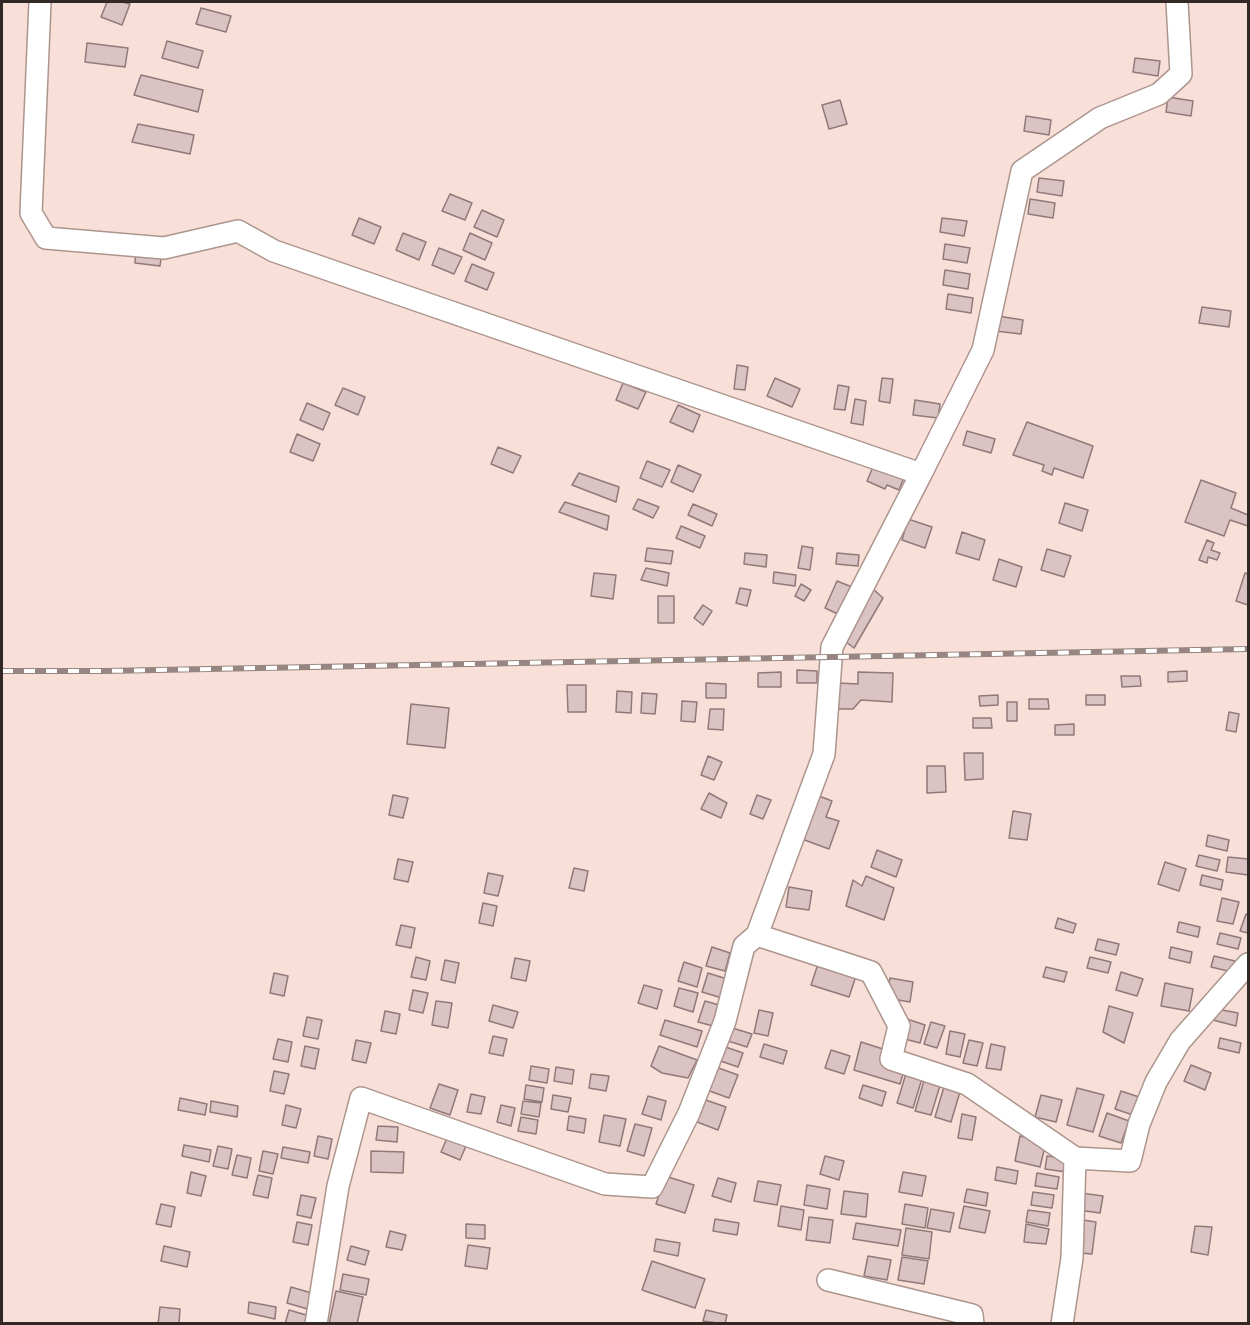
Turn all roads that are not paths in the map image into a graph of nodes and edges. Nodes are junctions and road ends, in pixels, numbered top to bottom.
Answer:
1 (40, 2) edge
2 (1178, 2) edge
3 (921, 474) junction
4 (757, 935) junction
5 (1248, 964) edge
6 (1075, 1158) junction
7 (828, 1280) dead end
8 (316, 1323) edge
9 (973, 1323) edge
10 (1062, 1323) edge

1 - 3 street
2 - 3 street
3 - 4 street
4 - 6 street
4 - 8 street
5 - 6 street
6 - 10 street
7 - 9 street

